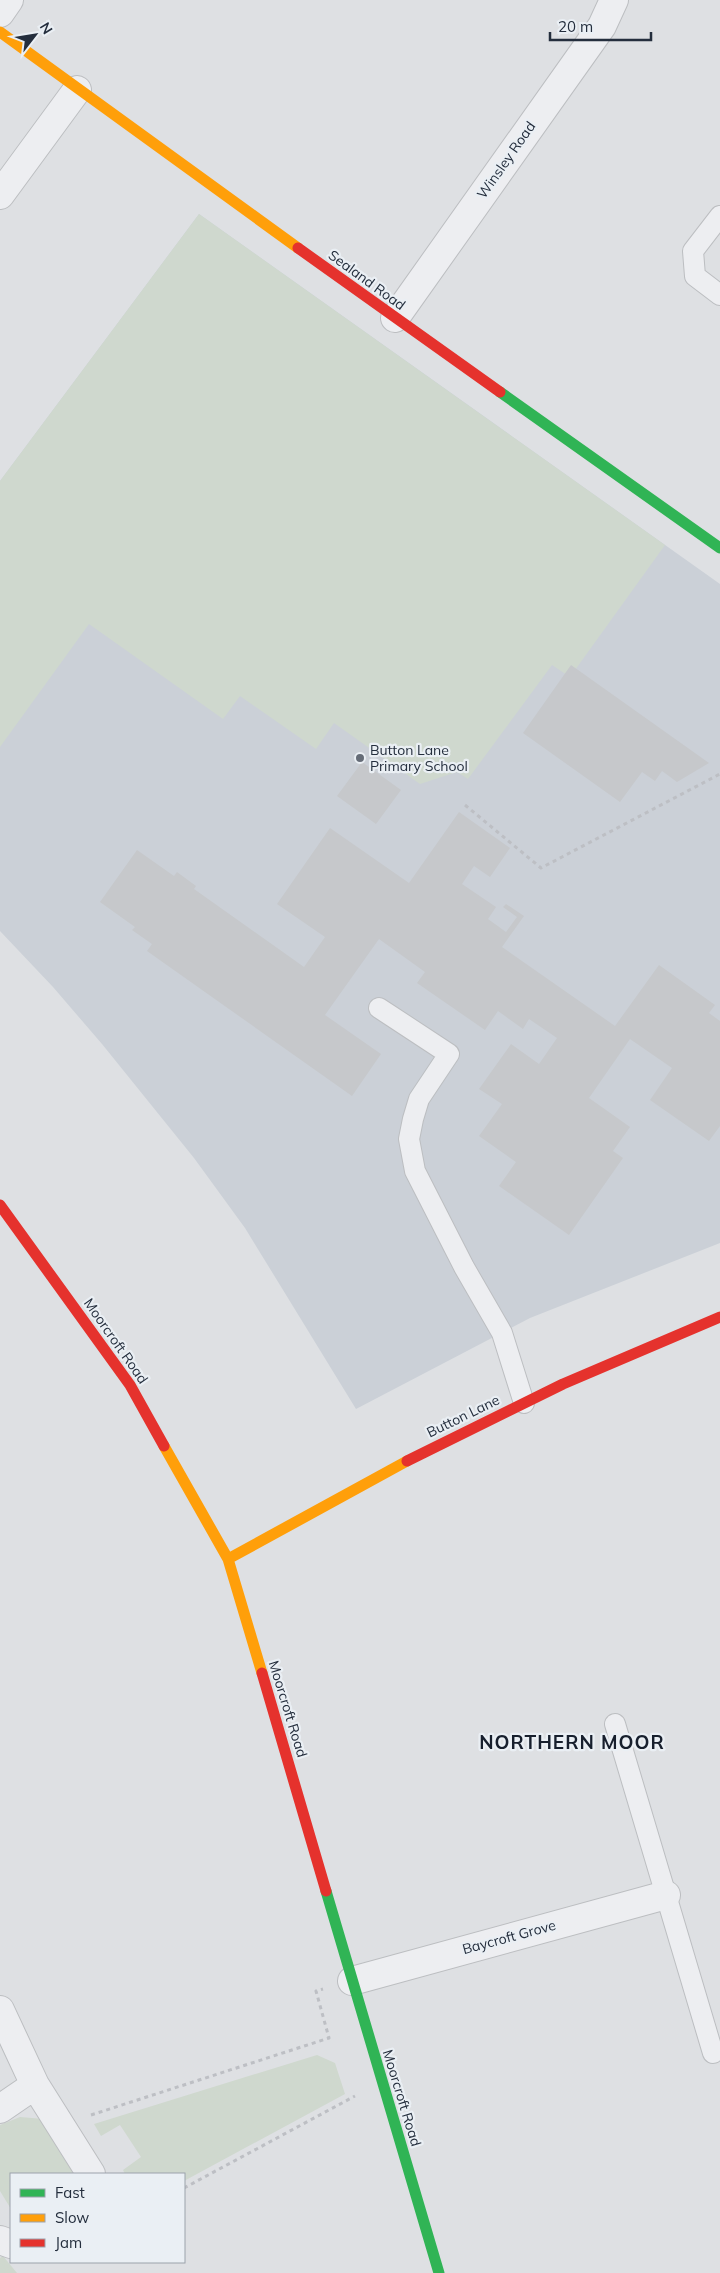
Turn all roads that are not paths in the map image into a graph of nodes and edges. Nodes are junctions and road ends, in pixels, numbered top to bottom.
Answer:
1 (9, 0) edge
2 (614, 0) edge
3 (0, 13) edge
4 (0, 32) edge
5 (78, 90) junction
6 (0, 195) edge
7 (720, 216) edge
8 (720, 295) edge
9 (395, 318) junction
10 (717, 539) edge
11 (379, 1008) dead end
12 (0, 1205) edge
13 (720, 1317) edge
14 (524, 1403) junction
15 (228, 1559) junction
16 (615, 1724) dead end
17 (666, 1895) junction
18 (352, 1981) junction
19 (0, 2010) edge
20 (713, 2053) dead end
21 (36, 2085) junction
22 (0, 2108) edge
23 (90, 2173) edge
24 (439, 2273) edge

1 - 3 street
2 - 9 street, Winsley Road
4 - 5 street, Sealand Road
5 - 6 street
5 - 9 street, Sealand Road
7 - 8 lane
9 - 10 street, Sealand Road
11 - 14 lane
12 - 15 street, Moorcroft Road
13 - 14 street, Button Lane
14 - 15 street, Button Lane
15 - 18 street, Moorcroft Road
16 - 17 lane
17 - 18 street, Baycroft Grove
17 - 20 lane
18 - 24 street, Moorcroft Road
19 - 21 street
21 - 22 street
21 - 23 street

